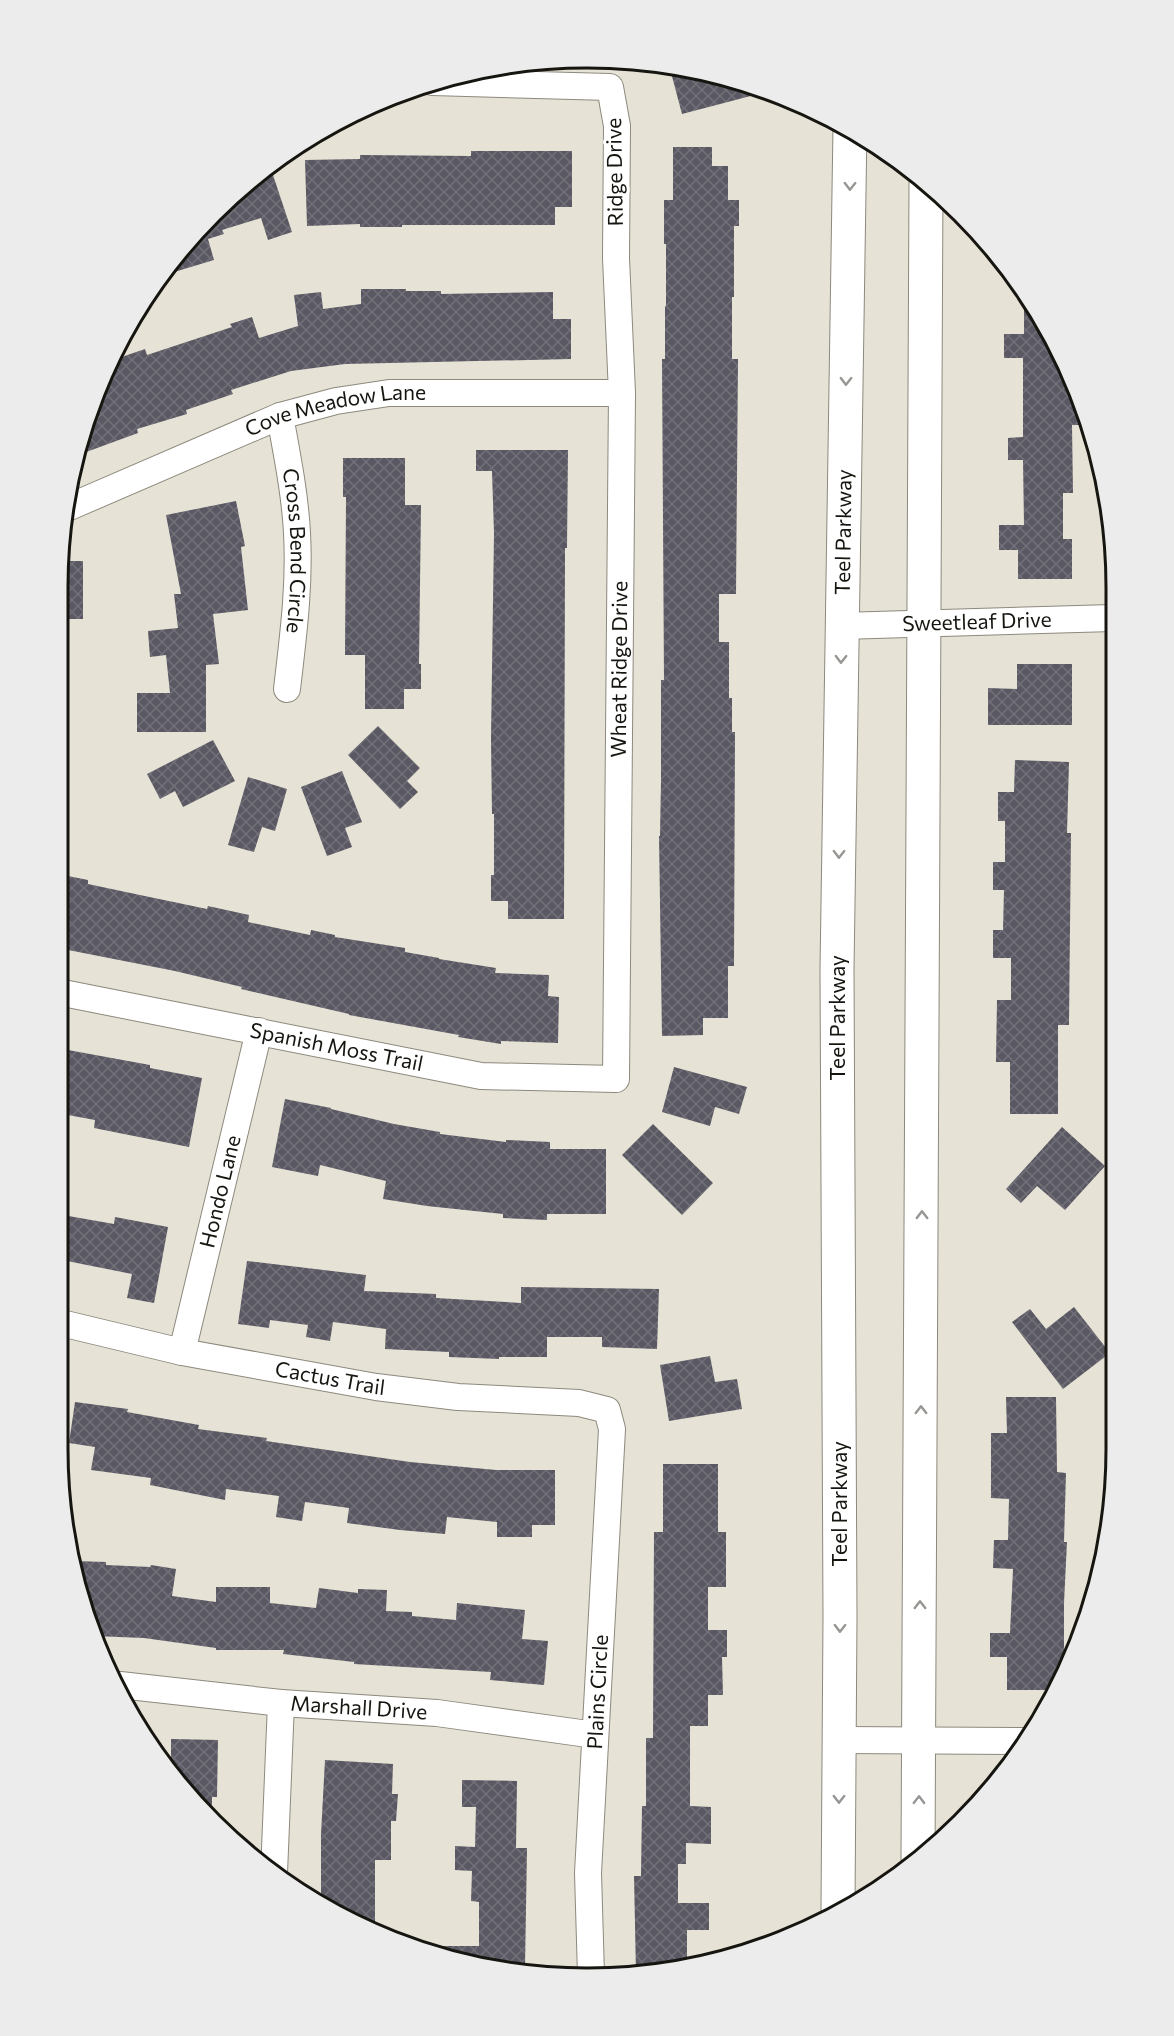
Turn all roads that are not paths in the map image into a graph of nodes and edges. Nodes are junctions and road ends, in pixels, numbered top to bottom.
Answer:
1 (462, 83) edge
2 (850, 139) edge
3 (926, 193) edge
4 (616, 258) joint
5 (622, 393) junction
6 (280, 416) junction
7 (74, 505) edge
8 (1106, 618) edge
9 (924, 624) junction
10 (841, 626) junction
11 (287, 689) dead end
12 (68, 994) edge
13 (259, 1031) junction
14 (616, 1079) joint
15 (68, 1325) edge
16 (182, 1352) junction
17 (607, 1410) joint
18 (124, 1686) edge
19 (280, 1703) junction
20 (596, 1735) junction
21 (839, 1740) junction
22 (920, 1740) junction
23 (1018, 1740) edge
24 (918, 1849) edge
25 (274, 1863) edge
26 (838, 1904) edge
27 (591, 1968) edge

1 - 4 street, Ridge Drive
2 -> 10 main road, Teel Parkway
3 - 9 main road
4 - 5 street, Wheat Ridge Drive
5 - 6 street, Cove Meadow Lane
5 - 14 street, Wheat Ridge Drive
6 - 7 street, Cove Meadow Lane
6 - 11 street, Cross Bend Circle
8 - 9 street, Sweetleaf Drive
9 - 10 street, Sweetleaf Drive
22 -> 9 main road
10 -> 21 main road, Teel Parkway
12 - 13 street, Spanish Moss Trail
13 - 14 street, Spanish Moss Trail
13 - 16 street, Hondo Lane
15 - 16 street, Cactus Trail
16 - 17 street, Cactus Trail
17 - 20 street, Plains Circle
18 - 19 street, Marshall Drive
19 - 20 street, Marshall Drive
19 - 25 street
20 - 27 street, Plains Circle
21 - 22 street
21 -> 26 main road, Teel Parkway
22 - 23 street
24 -> 22 main road

